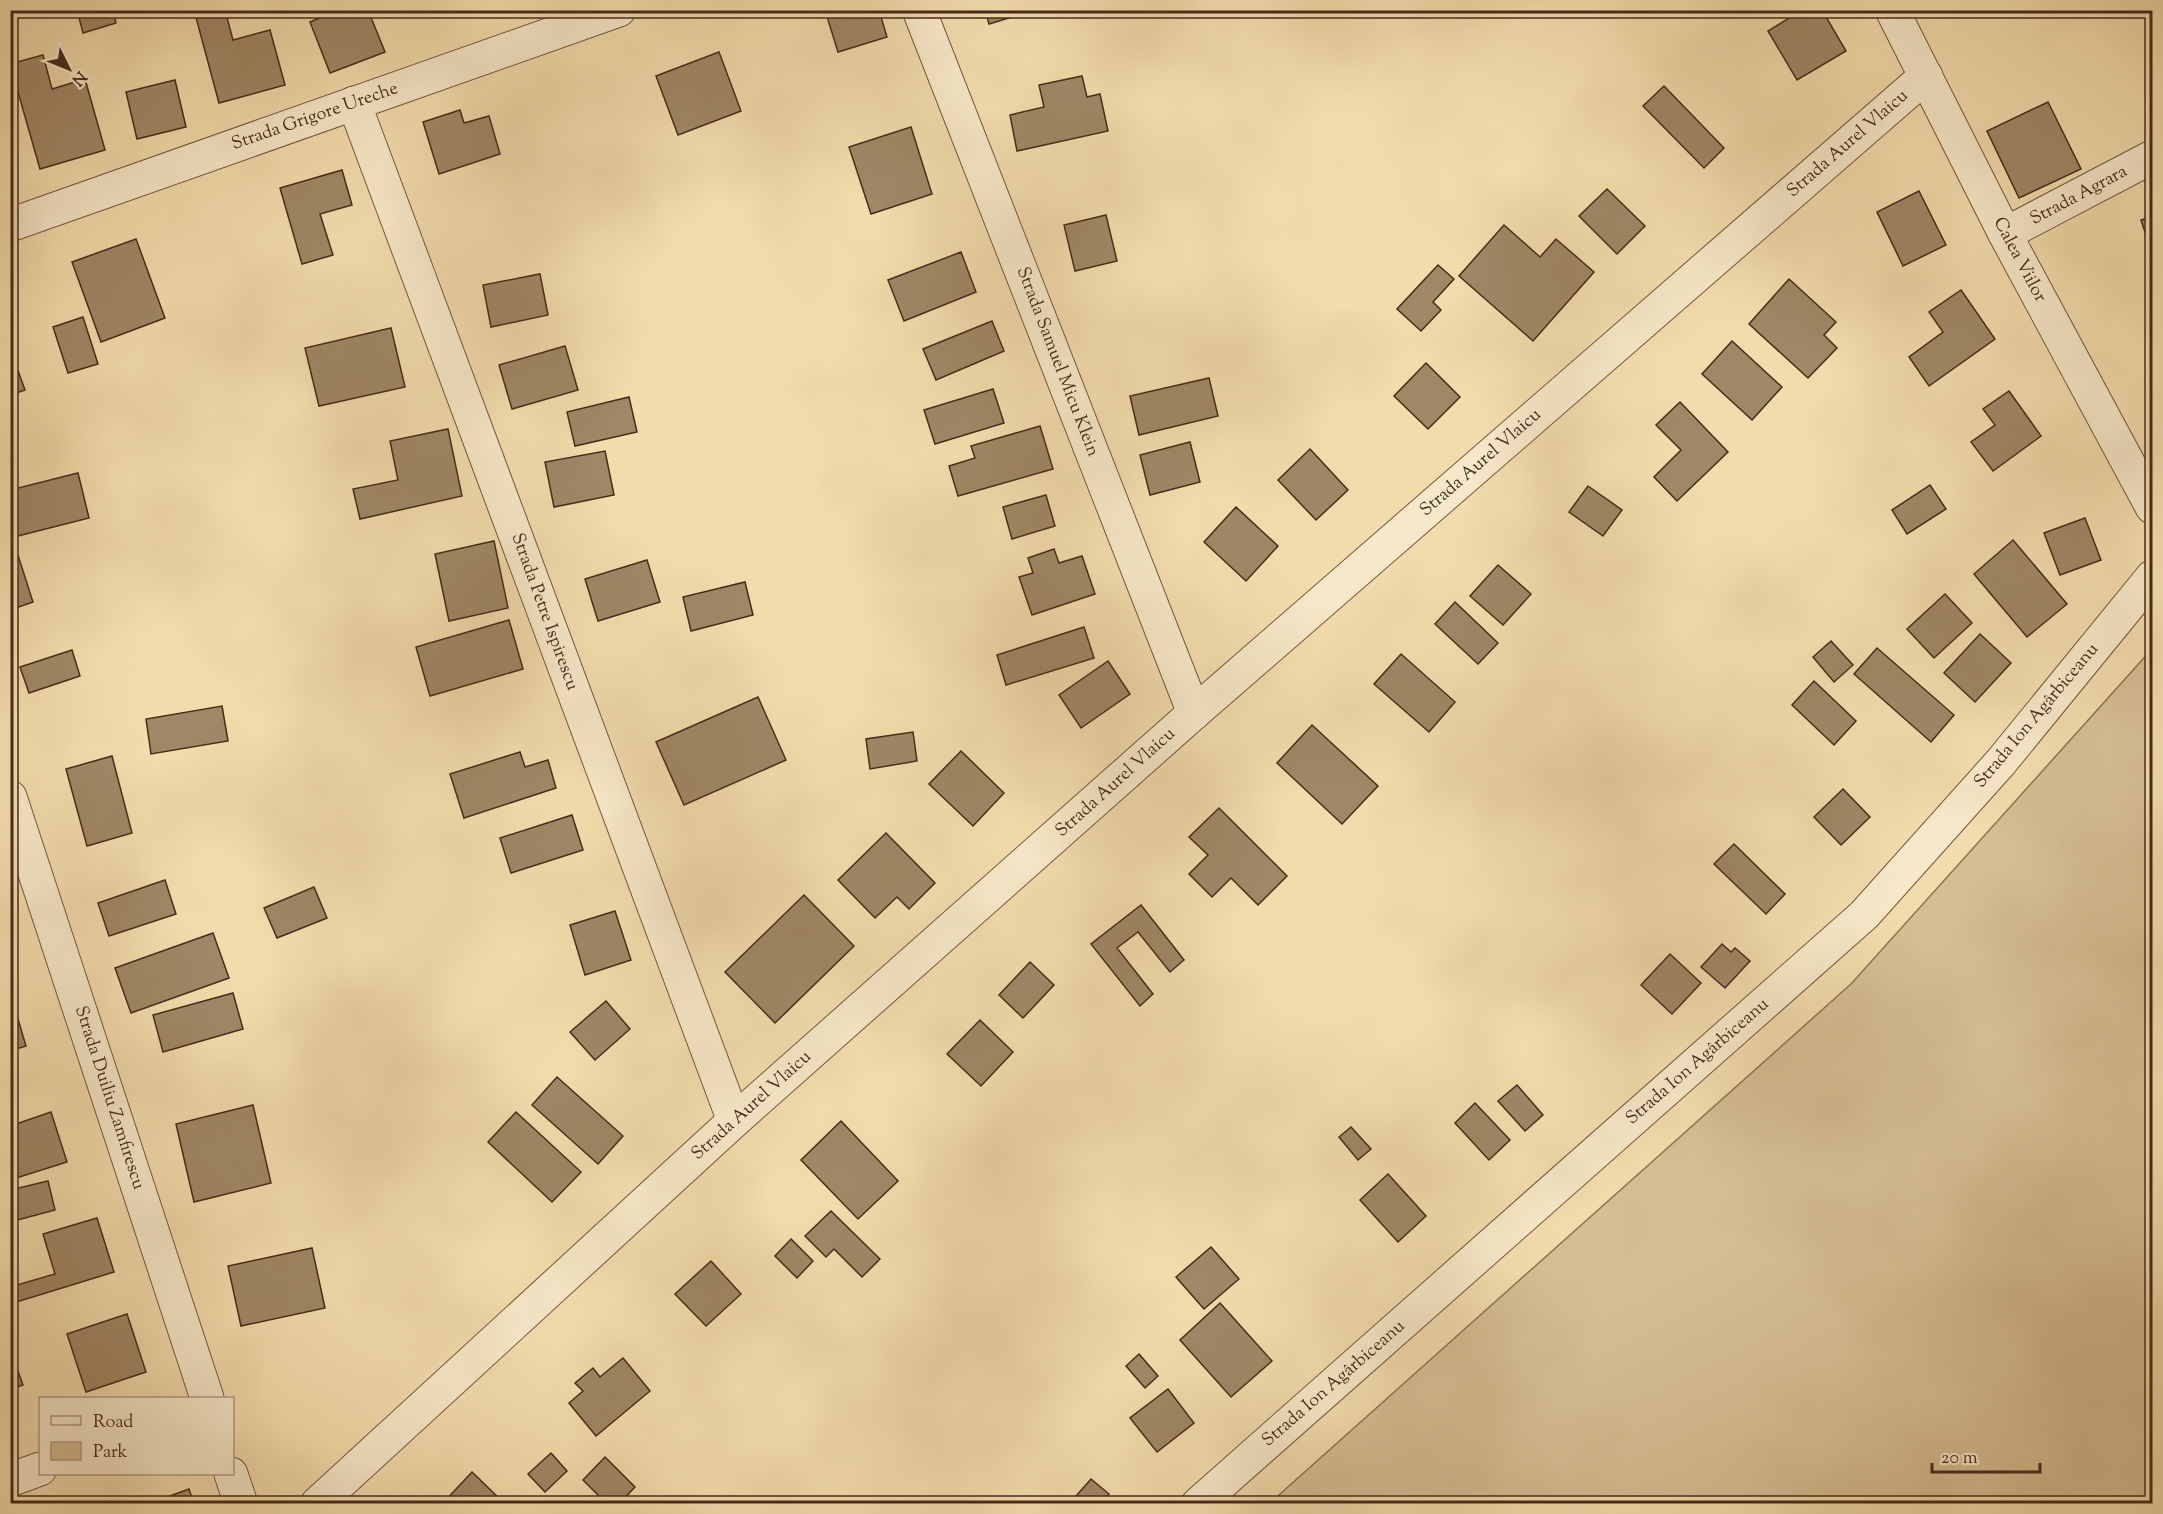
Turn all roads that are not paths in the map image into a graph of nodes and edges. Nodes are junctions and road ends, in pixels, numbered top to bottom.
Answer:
1 (619, 10) edge
2 (919, 10) edge
3 (1892, 10) edge
4 (1926, 76) junction
5 (354, 103) junction
6 (2152, 157) edge
7 (10, 225) edge
8 (2005, 234) junction
9 (2152, 507) edge
10 (2152, 577) edge
11 (1194, 713) junction
12 (10, 797) edge
13 (734, 1121) junction
14 (207, 1397) edge
15 (39, 1470) edge
16 (232, 1475) edge
17 (10, 1480) edge
18 (241, 1503) edge
19 (317, 1503) edge
20 (1198, 1503) edge

1 - 5 street, Strada Grigore Ureche
2 - 11 street, Strada Samuel Micu Klein
3 - 4 street, Calea Viilor
4 - 8 street, Calea Viilor
4 - 11 street, Strada Aurel Vlaicu
5 - 7 street, Strada Grigore Ureche
5 - 13 street, Strada Petre Ispirescu
6 - 8 street, Strada Agrara
8 - 9 street, Calea Viilor
10 - 20 street, Strada Ion Agârbiceanu
11 - 13 street, Strada Aurel Vlaicu
12 - 14 street, Strada Duiliu Zamfirescu
13 - 19 street, Strada Aurel Vlaicu
15 - 17 street
16 - 18 street

